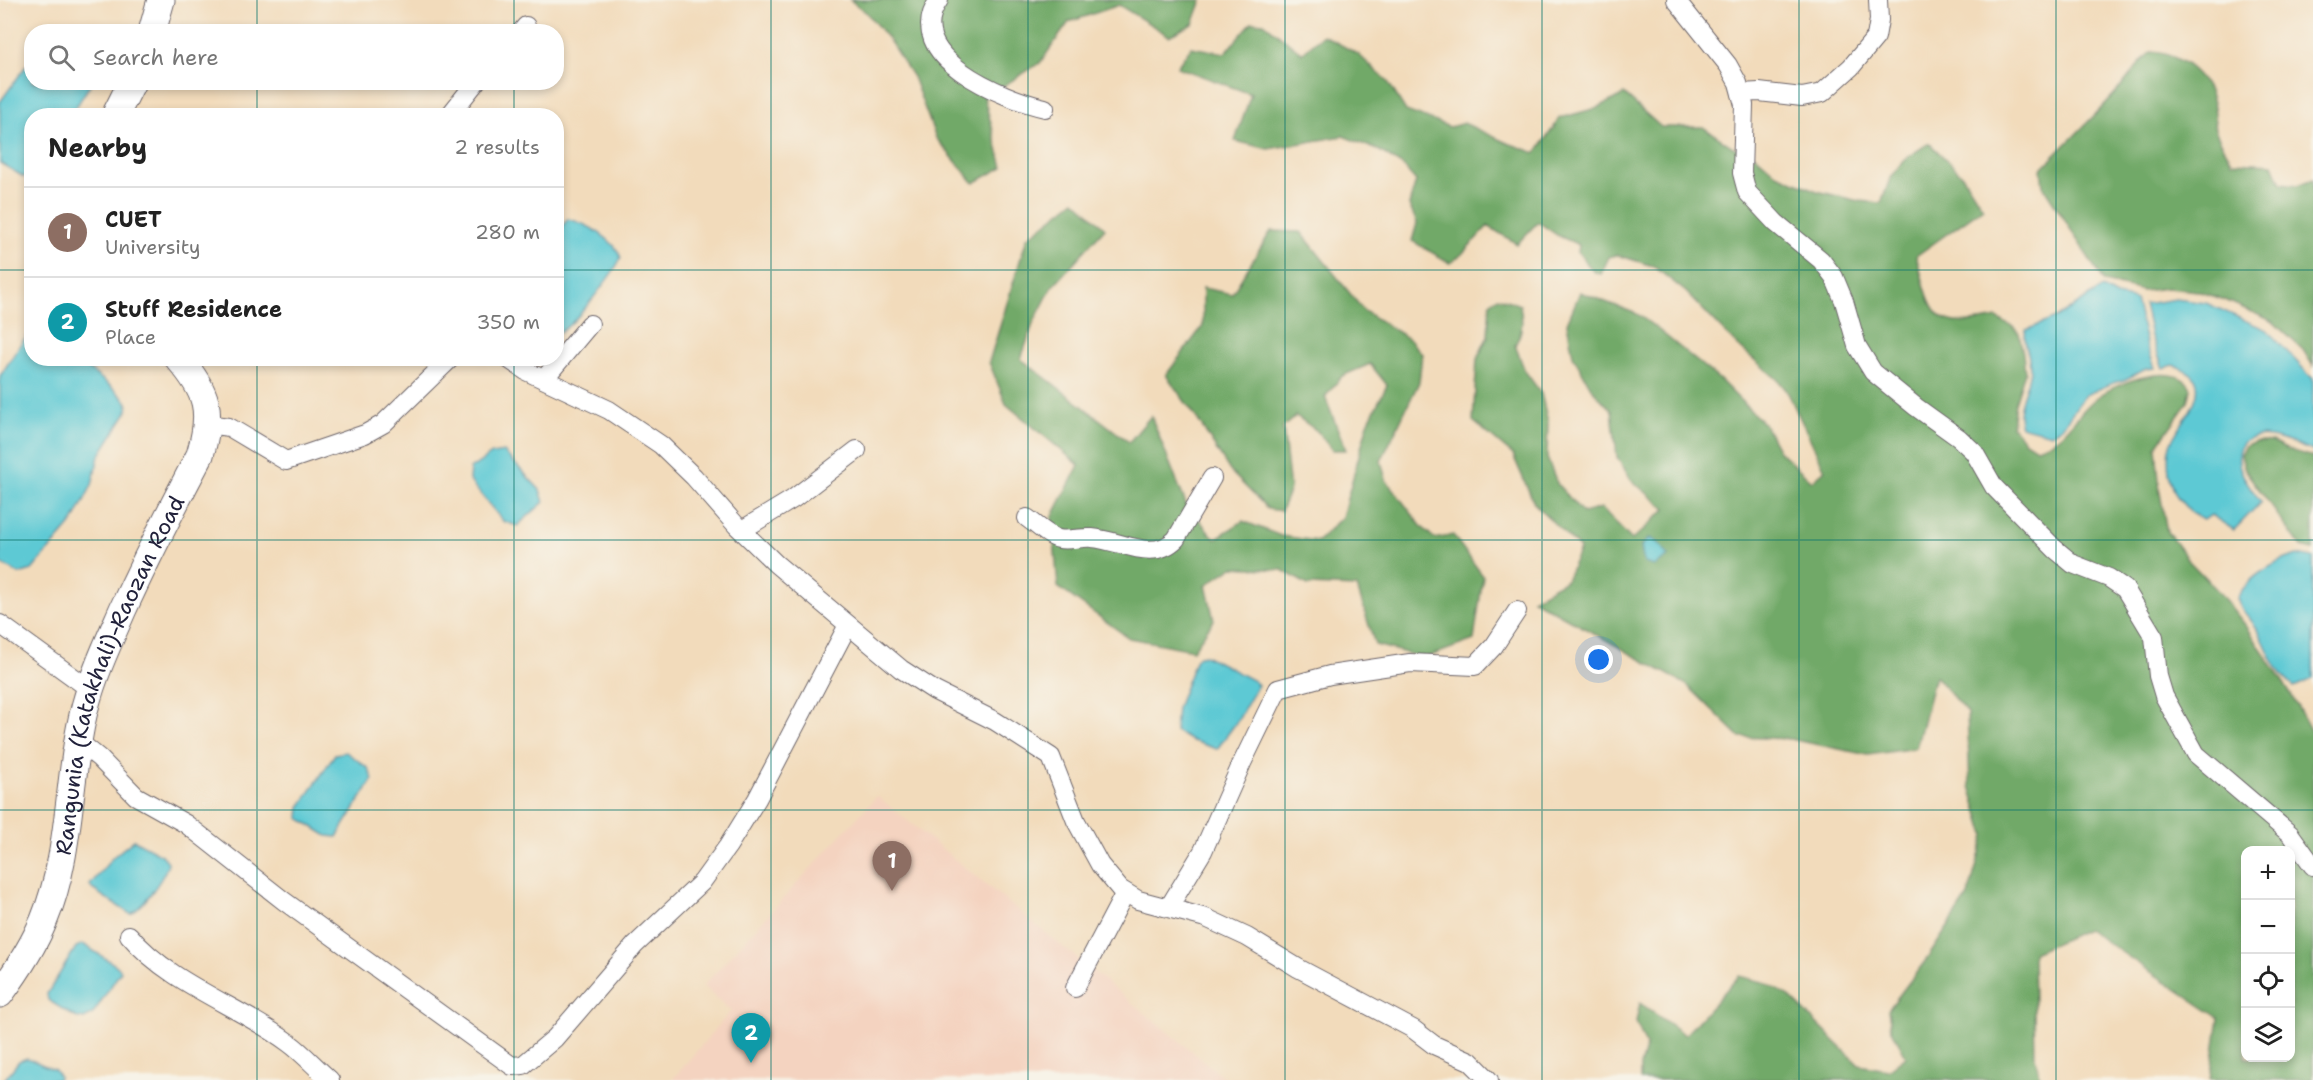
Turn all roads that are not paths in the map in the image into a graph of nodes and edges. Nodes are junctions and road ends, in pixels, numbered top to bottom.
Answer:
1 (161, 0) edge
2 (939, 0) edge
3 (1676, 0) edge
4 (1878, 0) edge
5 (154, 24) edge
6 (128, 90) edge
7 (470, 90) edge
8 (1741, 93) junction
9 (119, 108) edge
10 (455, 108) edge
11 (1045, 108) dead end
12 (590, 324) dead end
13 (564, 355) edge
14 (184, 366) edge
15 (443, 366) edge
16 (521, 366) edge
17 (555, 366) edge
18 (544, 379) junction
19 (207, 424) junction
20 (857, 450) dead end
21 (1212, 478) dead end
22 (1027, 518) dead end
23 (742, 530) junction
24 (1517, 611) dead end
25 (0, 624) edge
26 (848, 625) junction
27 (91, 690) junction
28 (78, 741) junction
29 (2313, 866) edge
30 (1125, 893) junction
31 (1169, 907) junction
32 (129, 935) dead end
33 (1074, 988) dead end
34 (0, 994) edge
35 (511, 1073) edge
36 (330, 1080) edge
37 (1489, 1080) edge

1 - 5 main road
2 - 11 street
3 - 8 street
4 - 8 street
6 - 9 main road
7 - 10 street
8 - 29 street
12 - 13 street
14 - 19 main road, Rangunia (Katakhali)-Raozan Road
15 - 19 street
16 - 18 street
17 - 18 street
18 - 23 street
19 - 27 main road, Rangunia (Katakhali)-Raozan Road
20 - 23 street
21 - 22 street
23 - 26 street
24 - 31 street
25 - 27 street
26 - 30 street
26 - 35 street
27 - 28 main road, Rangunia (Katakhali)-Raozan Road
28 - 34 main road, Rangunia (Katakhali)-Raozan Road
28 - 35 street
30 - 31 street
30 - 33 street
31 - 37 street
32 - 36 street

